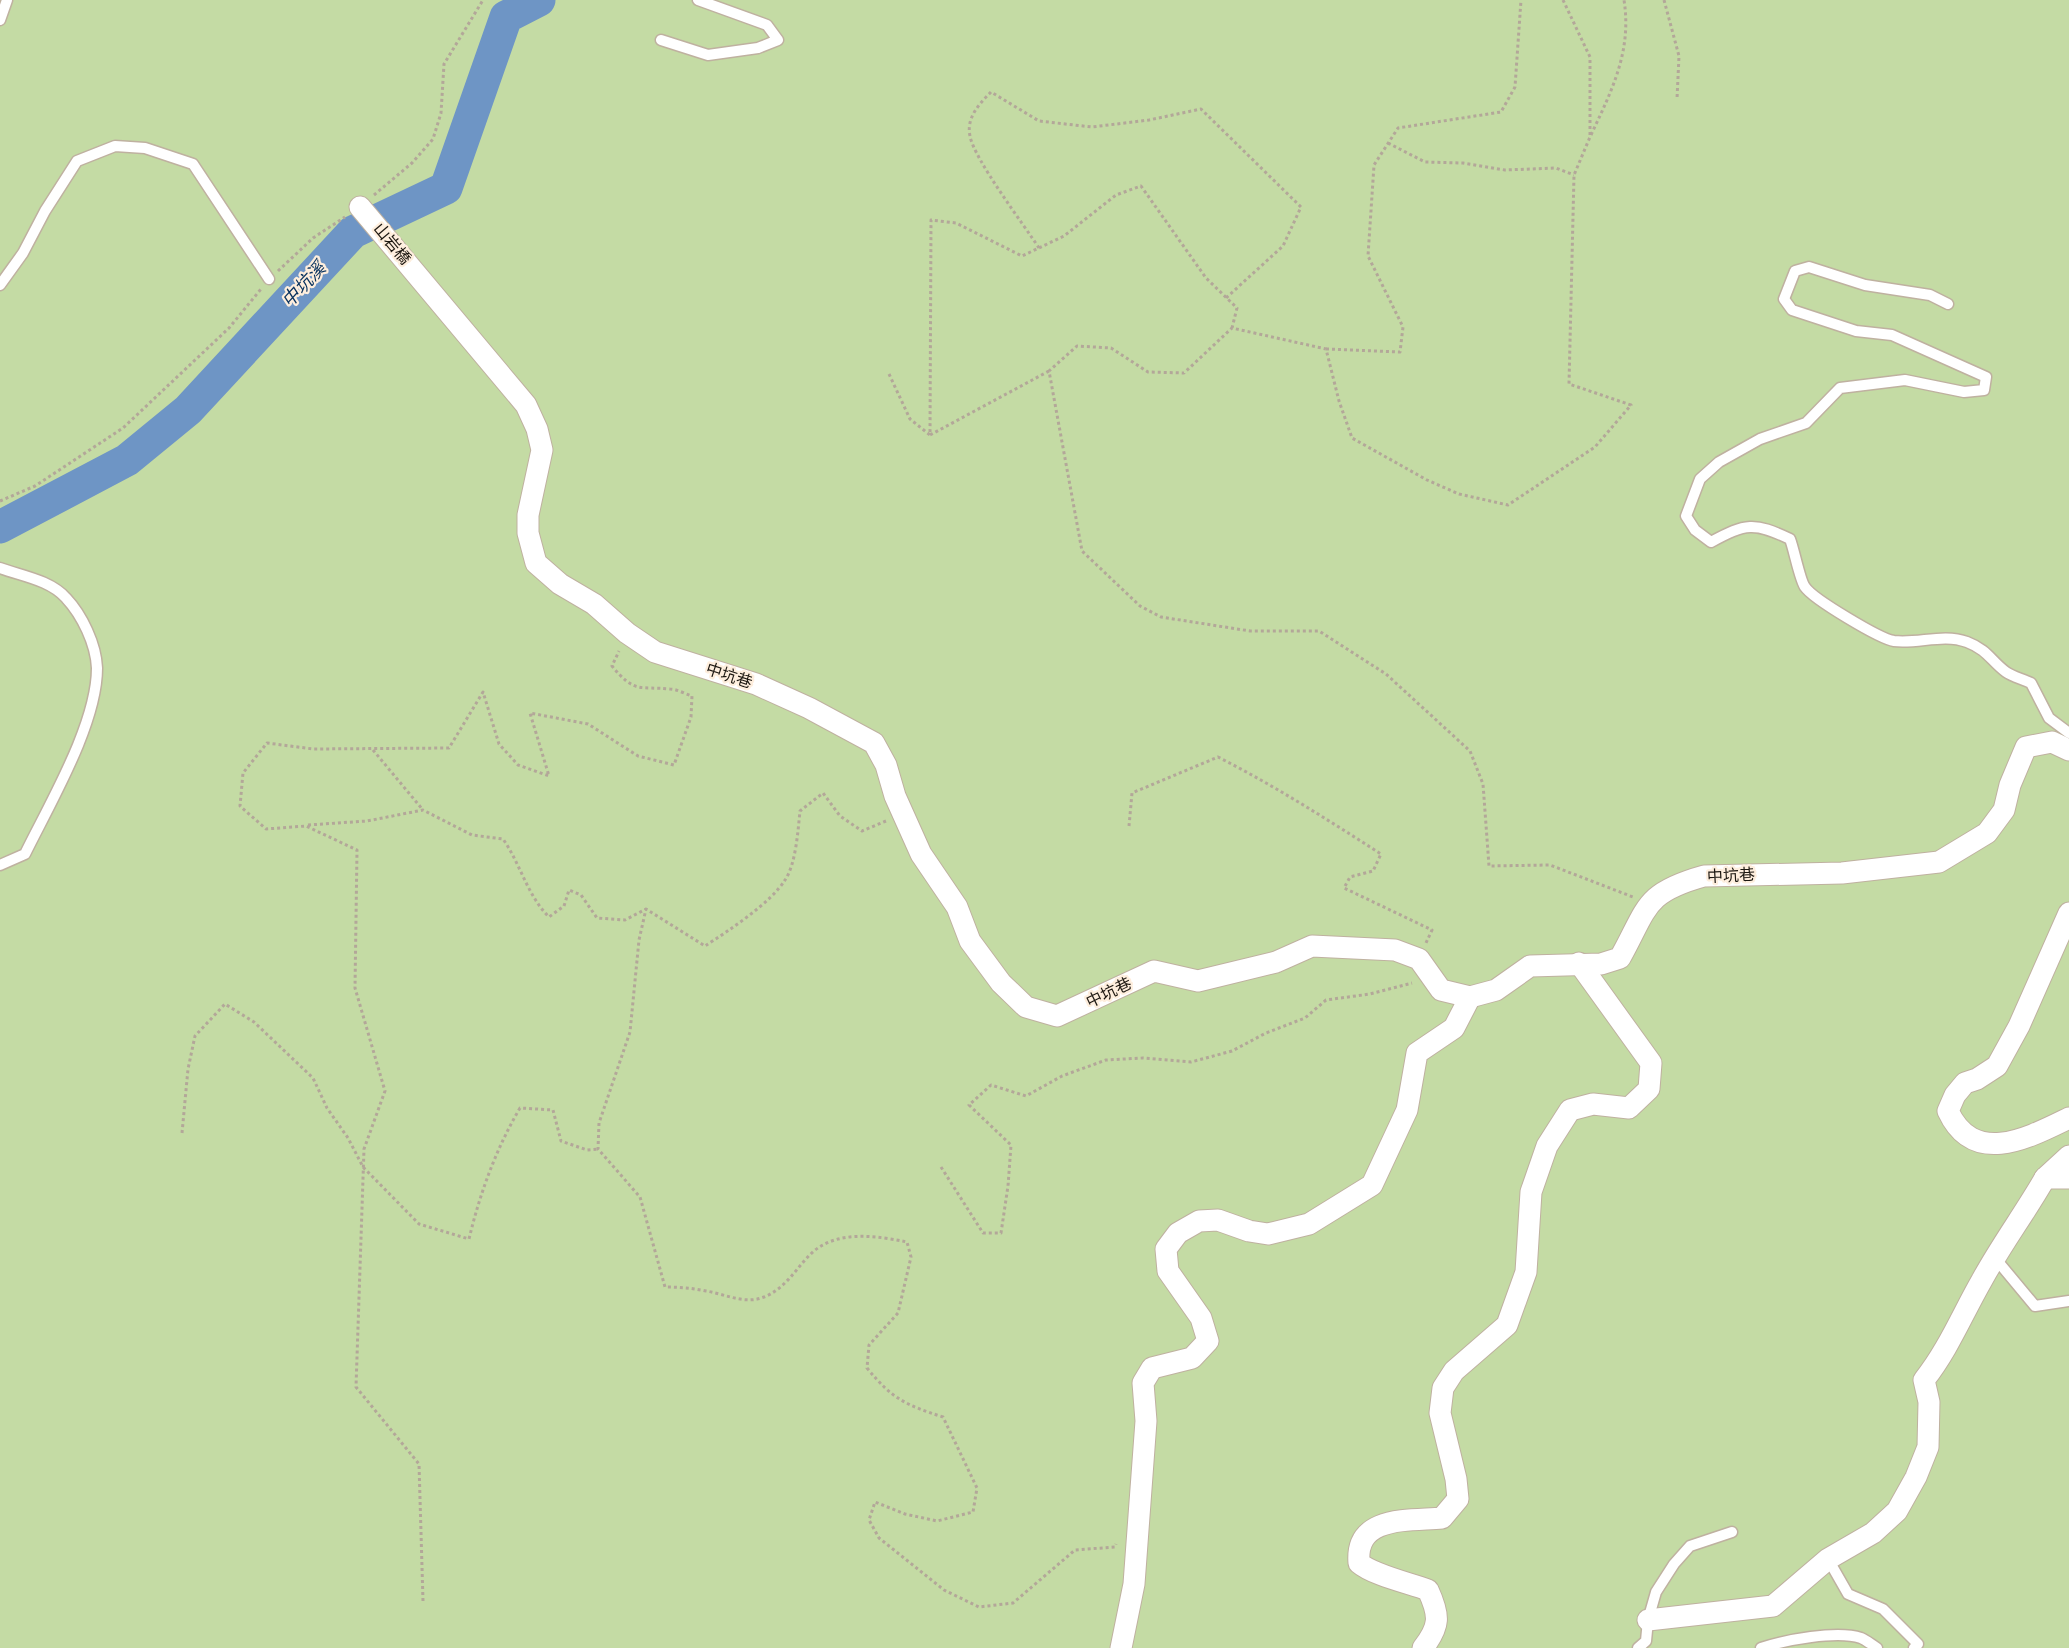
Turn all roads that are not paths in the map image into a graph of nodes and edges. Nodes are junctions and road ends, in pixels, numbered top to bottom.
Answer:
1 (7, 0) edge
2 (698, 0) edge
3 (0, 20) edge
4 (661, 40) dead end
5 (360, 207) dead end
6 (269, 279) dead end
7 (424, 282) joint
8 (0, 285) edge
9 (1948, 304) dead end
10 (1, 568) edge
11 (2069, 733) edge
12 (2069, 750) edge
13 (0, 865) edge
14 (2069, 913) edge
15 (1579, 963) junction
16 (1470, 997) junction
17 (2069, 1118) edge
18 (2069, 1156) edge
19 (2045, 1178) junction
20 (2069, 1178) edge
21 (1995, 1258) junction
22 (2069, 1301) edge
23 (1732, 1532) dead end
24 (1828, 1559) junction
25 (1648, 1620) junction
26 (1121, 1648) edge
27 (1423, 1648) edge
28 (1638, 1648) edge
29 (1761, 1648) edge
30 (1877, 1648) edge
31 (1914, 1648) edge

1 - 3 lane
2 - 4 lane
5 - 7 street, 山岩橋
6 - 8 lane
7 - 16 street, 中坑巷
9 - 11 lane
10 - 13 lane
12 - 15 street, 中坑巷
14 - 17 street
15 - 16 street, 中坑巷
15 - 27 street
16 - 26 street
18 - 19 street
19 - 20 street
19 - 21 street
21 - 22 lane
21 - 24 street
23 - 25 lane
24 - 25 street
24 - 31 lane
25 - 28 lane
29 - 30 lane

